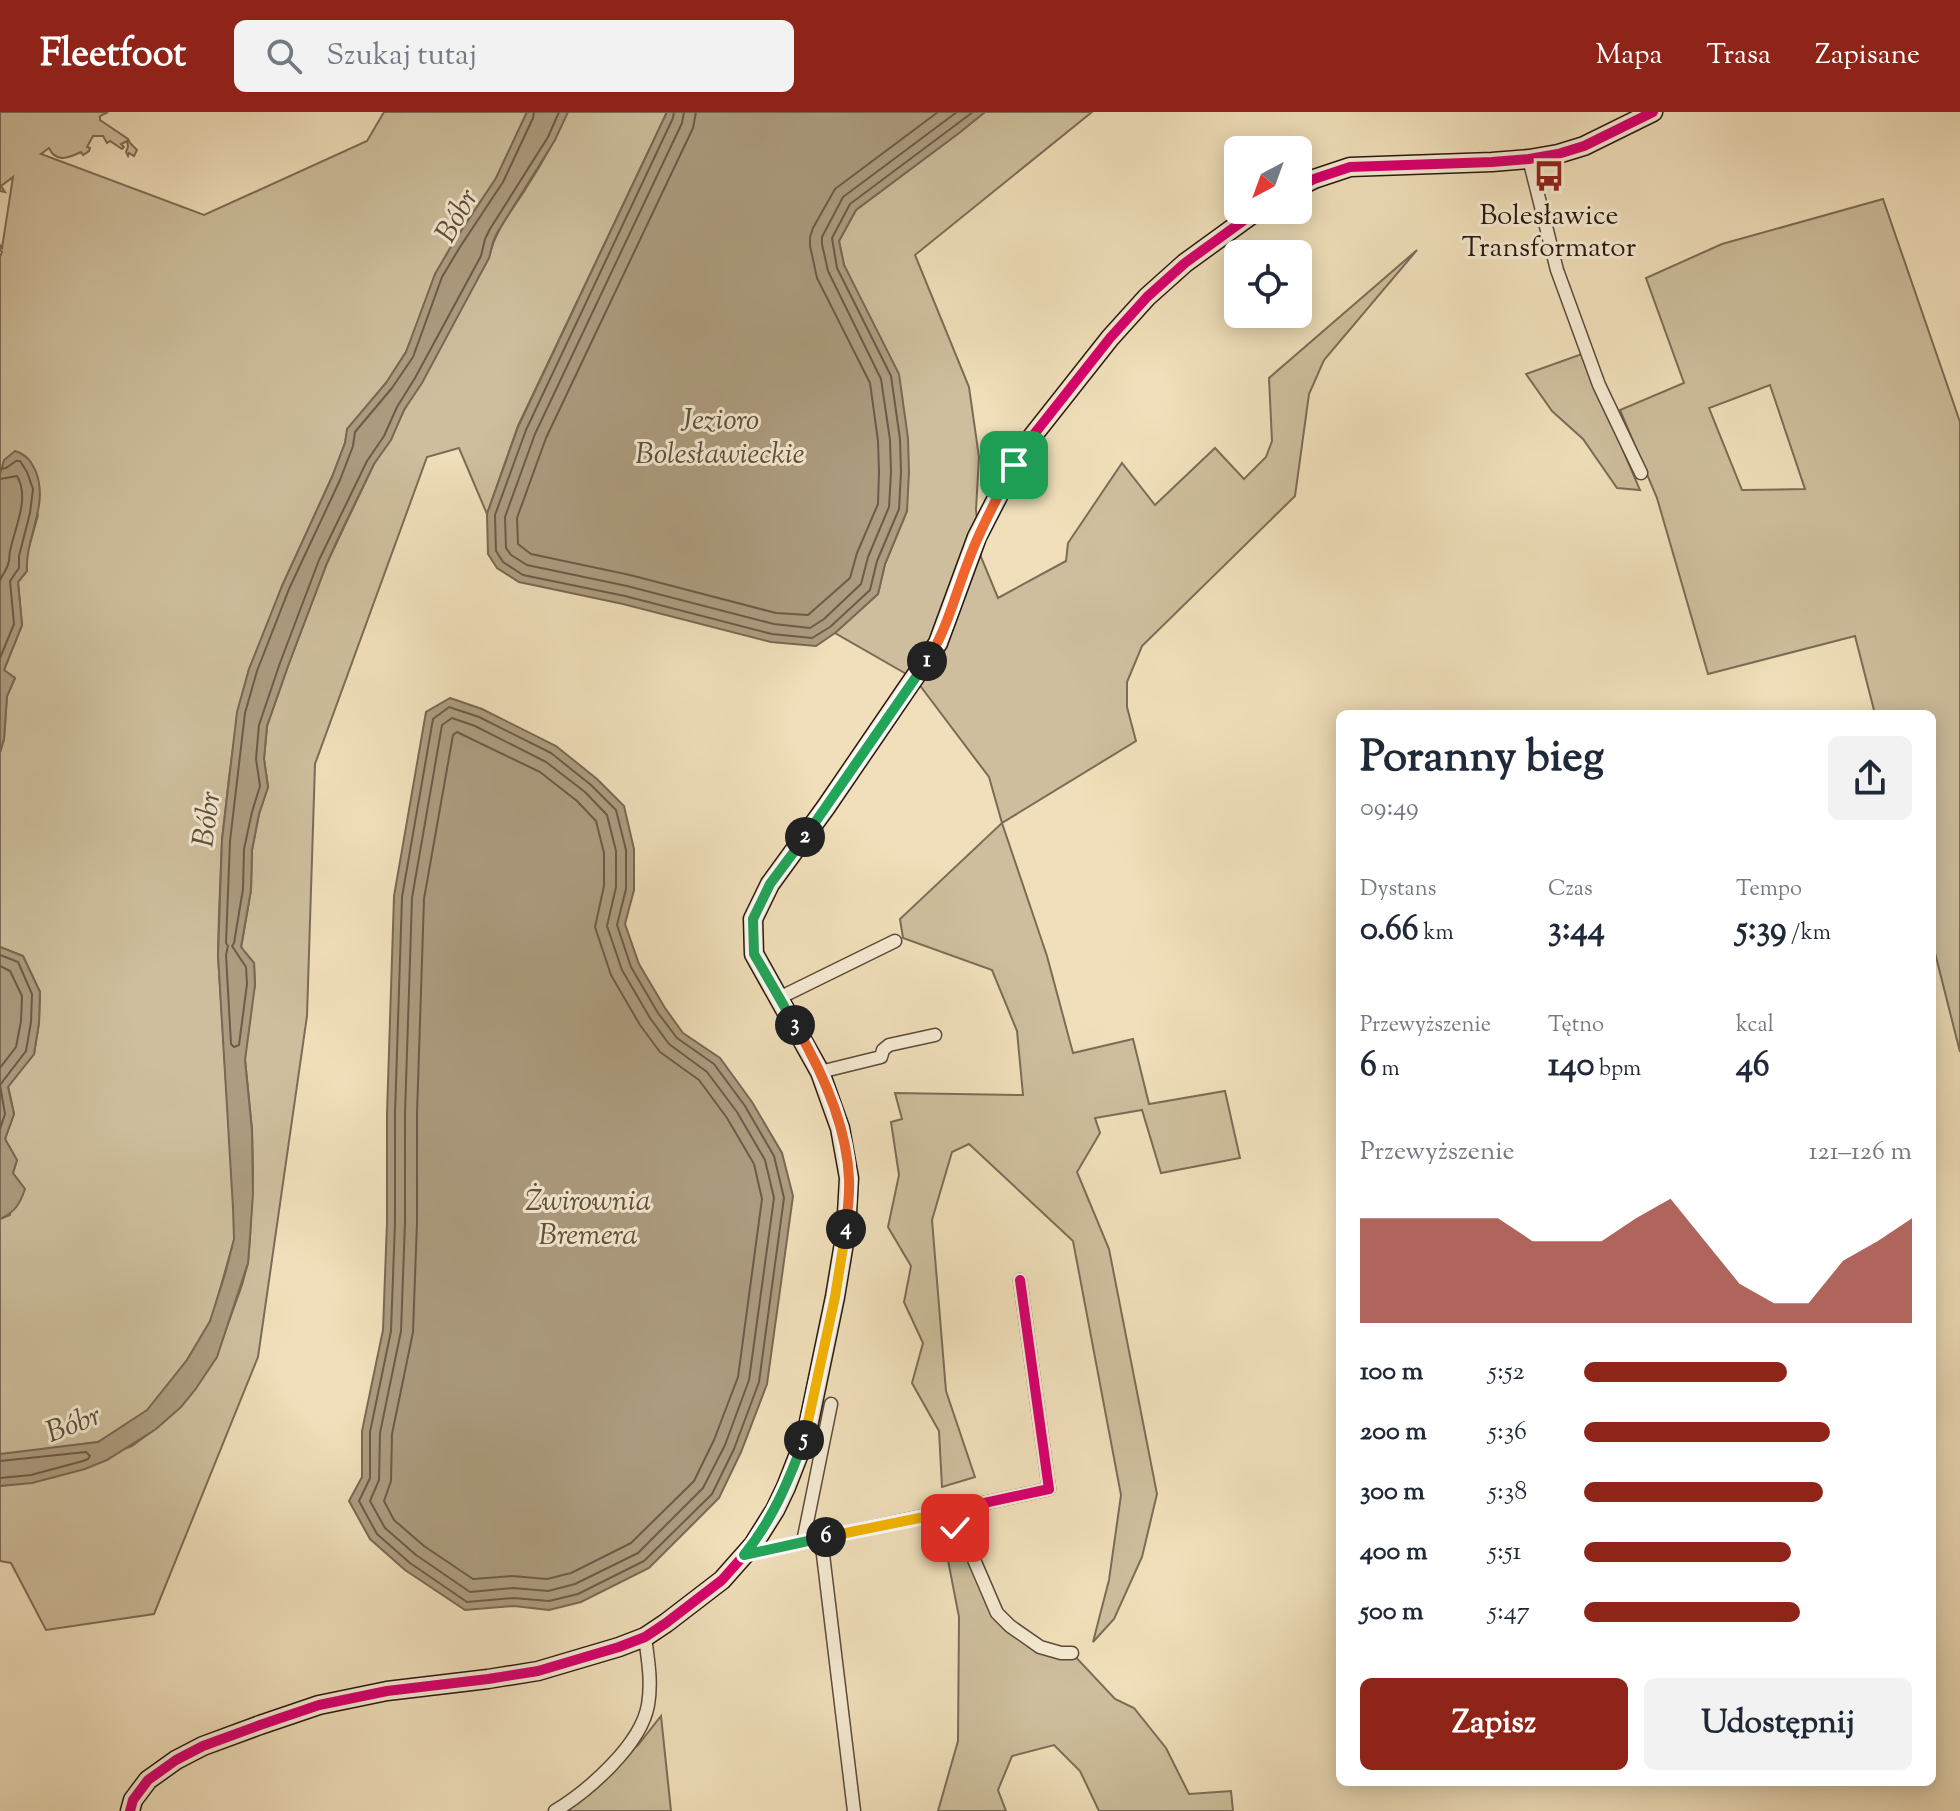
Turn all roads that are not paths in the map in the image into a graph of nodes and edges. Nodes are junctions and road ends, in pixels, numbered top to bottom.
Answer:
1 (1653, 112) edge
2 (1529, 159) junction
3 (1312, 180) edge
4 (1239, 224) edge
5 (1641, 473) dead end
6 (895, 941) dead end
7 (779, 998) junction
8 (935, 1035) dead end
9 (820, 1072) junction
10 (1020, 1280) dead end
11 (831, 1404) dead end
12 (939, 1514) junction
13 (821, 1538) junction
14 (803, 1542) junction
15 (744, 1555) junction
16 (645, 1637) junction
17 (1072, 1653) dead end
18 (130, 1811) edge
19 (555, 1811) edge
20 (854, 1811) edge

1 - 2 street
2 - 3 street
2 - 5 street
4 - 7 street
6 - 7 street
7 - 9 street
8 - 9 street
9 - 15 street
10 - 12 street
11 - 14 street
12 - 13 street
12 - 17 street
13 - 14 street
13 - 20 street
14 - 15 street
15 - 16 street
16 - 18 street
16 - 19 street

